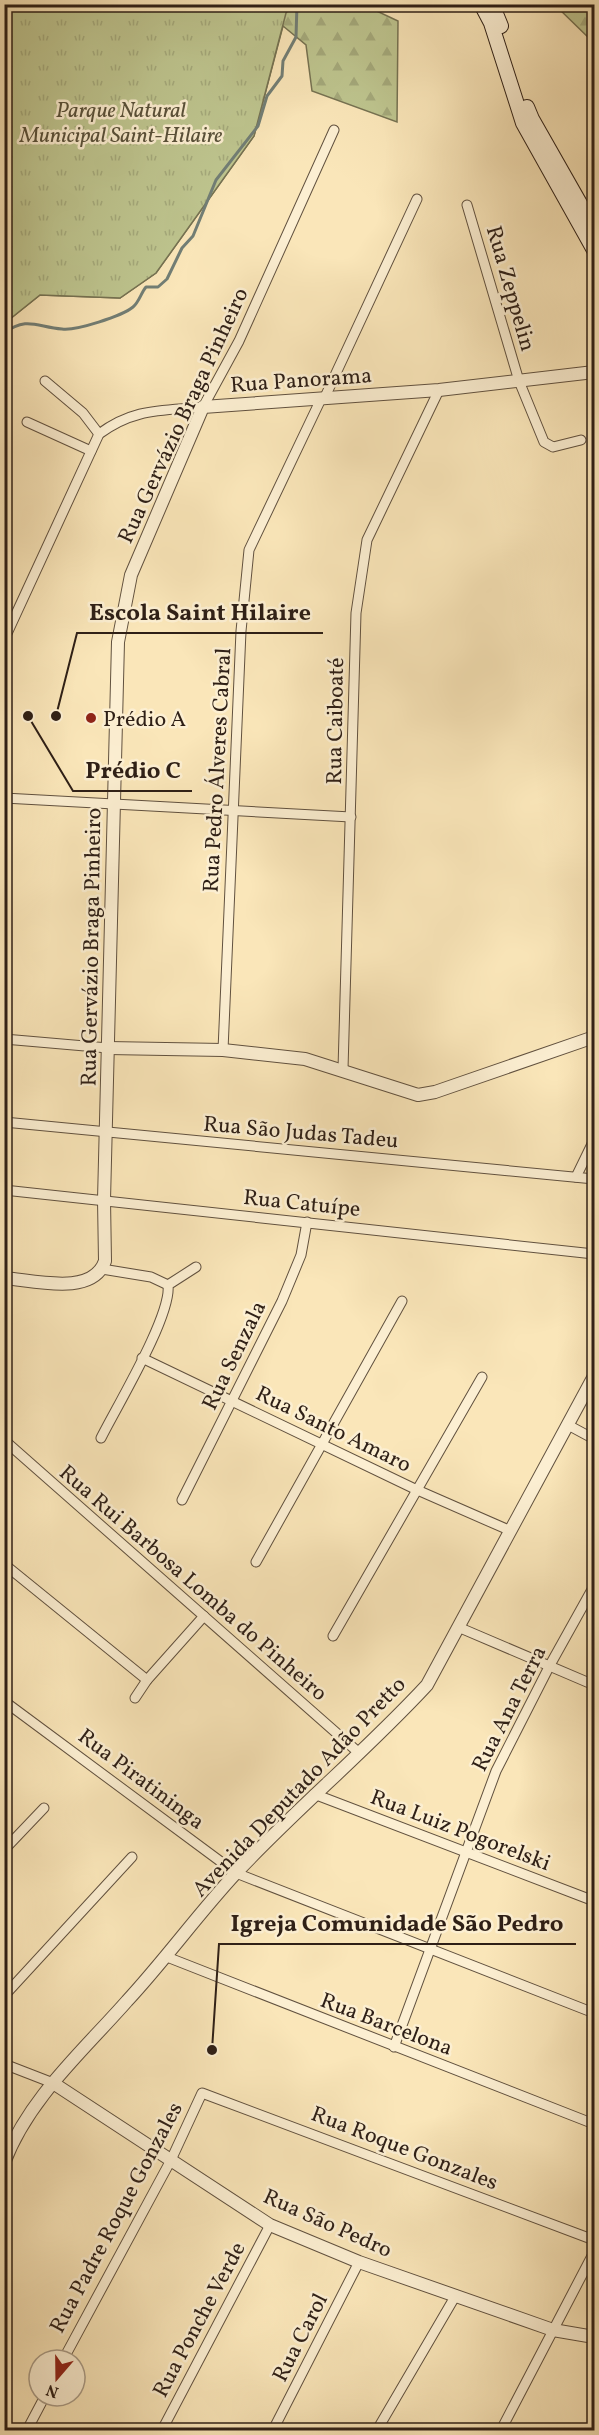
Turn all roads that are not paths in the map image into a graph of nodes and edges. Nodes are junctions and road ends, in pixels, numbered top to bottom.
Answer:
1 (481, 4) edge
2 (492, 4) edge
3 (334, 130) dead end
4 (417, 200) dead end
5 (467, 205) dead end
6 (594, 228) edge
7 (594, 250) edge
8 (594, 372) edge
9 (45, 381) dead end
10 (519, 381) junction
11 (439, 390) junction
12 (322, 399) junction
13 (203, 407) junction
14 (27, 422) dead end
15 (99, 434) junction
16 (581, 440) dead end
17 (91, 451) junction
18 (4, 640) edge
19 (4, 798) edge
20 (114, 804) junction
21 (233, 809) junction
22 (351, 817) junction
23 (594, 1037) edge
24 (4, 1039) edge
25 (108, 1048) junction
26 (223, 1050) junction
27 (343, 1069) junction
28 (4, 1122) edge
29 (106, 1132) junction
30 (594, 1140) edge
31 (576, 1177) junction
32 (594, 1179) edge
33 (4, 1190) edge
34 (104, 1200) junction
35 (307, 1222) junction
36 (594, 1254) edge
37 (196, 1267) dead end
38 (102, 1269) junction
39 (4, 1278) edge
40 (168, 1285) junction
41 (402, 1301) dead end
42 (142, 1358) junction
43 (594, 1376) edge
44 (482, 1377) dead end
45 (233, 1400) junction
46 (568, 1425) junction
47 (101, 1438) dead end
48 (594, 1439) edge
49 (4, 1440) edge
50 (323, 1443) junction
51 (415, 1489) junction
52 (182, 1500) dead end
53 (511, 1531) junction
54 (256, 1562) dead end
55 (4, 1564) edge
56 (594, 1586) edge
57 (204, 1617) junction
58 (458, 1627) junction
59 (333, 1636) dead end
60 (550, 1665) junction
61 (147, 1680) junction
62 (594, 1685) edge
63 (135, 1698) dead end
64 (4, 1701) edge
65 (358, 1752) junction
66 (314, 1794) junction
67 (44, 1808) dead end
68 (4, 1850) edge
69 (466, 1851) junction
70 (132, 1857) dead end
71 (236, 1873) junction
72 (594, 1901) edge
73 (428, 1950) junction
74 (167, 1957) junction
75 (4, 1996) edge
76 (594, 2013) edge
77 (394, 2047) junction
78 (4, 2064) edge
79 (53, 2083) junction
80 (202, 2092) joint
81 (594, 2124) edge
82 (171, 2160) junction
83 (4, 2163) edge
84 (270, 2225) junction
85 (594, 2240) edge
86 (594, 2252) edge
87 (359, 2262) junction
88 (456, 2295) junction
89 (553, 2330) junction
90 (594, 2337) edge
91 (69, 2348) edge
92 (39, 2408) edge
93 (27, 2430) edge
94 (162, 2430) edge
95 (273, 2430) edge
96 (377, 2430) edge
97 (501, 2430) edge

1 - 7 main road
2 - 6 main road
3 - 13 street, Rua Gervázio Braga Pinheiro
4 - 12 street, Rua Pedro Álveres Cabral
5 - 10 street, Rua Zeppelin
8 - 10 street, Rua Panorama
9 - 15 street
10 - 11 street, Rua Panorama
10 - 16 street, Rua Zeppelin
11 - 12 street, Rua Panorama
11 - 22 street, Rua Caiboaté
12 - 13 street, Rua Panorama
12 - 21 street, Rua Pedro Álveres Cabral
13 - 15 street, Rua Panorama
13 - 20 street, Rua Gervázio Braga Pinheiro
14 - 17 street
15 - 17 street
17 - 18 street
19 - 20 street
20 - 21 street
20 - 25 street, Rua Gervázio Braga Pinheiro
21 - 22 street
21 - 26 street, Rua Pedro Álveres Cabral
22 - 27 street, Rua Caiboaté
23 - 27 street
24 - 25 street
25 - 26 street
25 - 29 street, Rua Gervázio Braga Pinheiro
26 - 27 street
28 - 29 street, Rua São Judas Tadeu
29 - 31 street, Rua São Judas Tadeu
29 - 34 street, Rua Gervázio Braga Pinheiro
30 - 31 street
31 - 32 street, Rua São Judas Tadeu
33 - 34 street, Rua Catuípe
34 - 35 street, Rua Catuípe
34 - 38 street, Rua Gervázio Braga Pinheiro
35 - 36 street, Rua Catuípe
35 - 45 street, Rua Senzala
37 - 40 street
38 - 39 street
38 - 40 street
40 - 42 street
41 - 50 street
42 - 45 street, Rua Santo Amaro
42 - 47 street
43 - 46 street, Avenida Deputado Adão Pretto
44 - 51 street
45 - 50 street, Rua Santo Amaro
45 - 52 street, Rua Senzala
46 - 48 street
46 - 53 street, Avenida Deputado Adão Pretto
49 - 57 street, Rua Rui Barbosa Lomba do Pinheiro
50 - 51 street, Rua Santo Amaro
50 - 54 street
51 - 53 street, Rua Santo Amaro
51 - 59 street
53 - 58 street, Avenida Deputado Adão Pretto
55 - 61 street
56 - 60 street, Rua Ana Terra
57 - 61 street
57 - 65 street, Rua Rui Barbosa Lomba do Pinheiro
58 - 60 street
58 - 65 street, Avenida Deputado Adão Pretto
60 - 62 street
60 - 69 street, Rua Ana Terra
61 - 63 street
64 - 71 street, Rua Piratininga
65 - 66 street, Avenida Deputado Adão Pretto
66 - 69 street, Rua Luiz Pogorelski
66 - 71 street, Avenida Deputado Adão Pretto
67 - 68 street
69 - 72 street, Rua Luiz Pogorelski
69 - 73 street, Rua Ana Terra
70 - 75 street
71 - 73 street, Rua Piratininga
71 - 74 street, Avenida Deputado Adão Pretto
73 - 76 street, Rua Piratininga
73 - 77 street, Rua Ana Terra
74 - 77 street, Rua Barcelona
74 - 79 street, Avenida Deputado Adão Pretto
77 - 81 street, Rua Barcelona
78 - 79 street, Rua São Pedro
79 - 82 street, Rua São Pedro
79 - 83 street, Avenida Deputado Adão Pretto
80 - 82 street, Rua Padre Roque Gonzales
80 - 85 street, Rua Roque Gonzales
82 - 84 street, Rua São Pedro
82 - 91 street, Rua Padre Roque Gonzales
84 - 87 street, Rua São Pedro
84 - 94 street, Rua Ponche Verde
86 - 89 street
87 - 88 street, Rua São Pedro
87 - 95 street, Rua Carol
88 - 89 street, Rua São Pedro
88 - 96 street
89 - 90 street, Rua São Pedro
89 - 97 street
92 - 93 street

